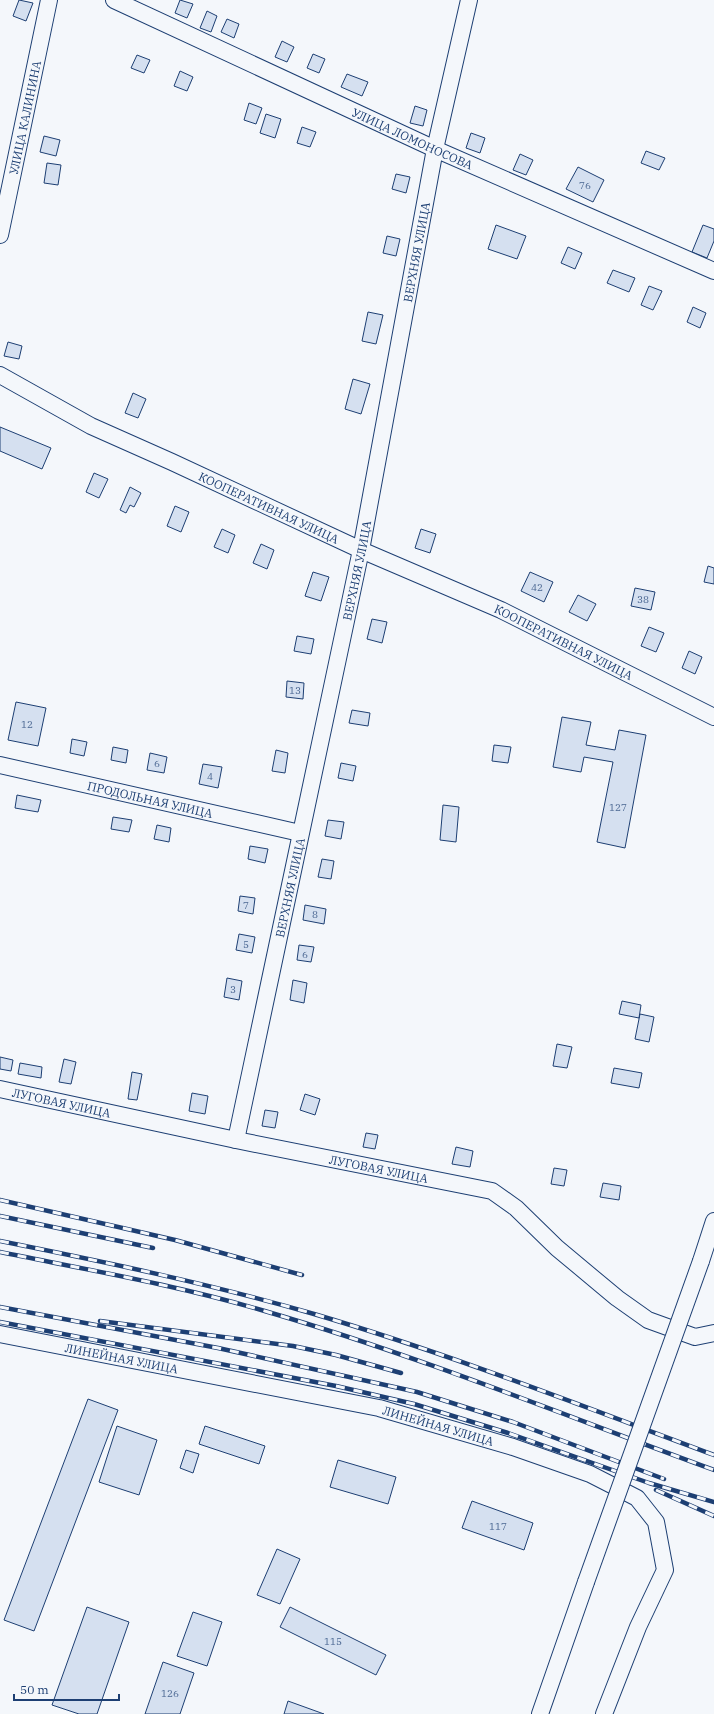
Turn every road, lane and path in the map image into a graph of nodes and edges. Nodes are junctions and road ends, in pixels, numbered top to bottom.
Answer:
1 (49, 0) edge
2 (114, 0) edge
3 (469, 0) edge
4 (435, 149) junction
5 (0, 235) edge
6 (714, 271) edge
7 (0, 375) edge
8 (361, 550) junction
9 (714, 717) edge
10 (0, 765) edge
11 (300, 833) junction
12 (0, 1089) edge
13 (236, 1140) junction
14 (714, 1221) edge
15 (714, 1333) edge
16 (0, 1334) edge
17 (540, 1714) edge
18 (604, 1714) edge

1 - 5 street, УЛИЦА КАЛИНИНА
2 - 4 street, УЛИЦА ЛОМОНОСОВА
3 - 4 street, ВЕРХНЯЯ УЛИЦА
4 - 6 street, УЛИЦА ЛОМОНОСОВА
4 - 8 street, ВЕРХНЯЯ УЛИЦА
7 - 8 street, КООПЕРАТИВНАЯ УЛИЦА
8 - 9 street, КООПЕРАТИВНАЯ УЛИЦА
8 - 11 street, ВЕРХНЯЯ УЛИЦА
10 - 11 street, ПРОДОЛЬНАЯ УЛИЦА
11 - 13 street, ВЕРХНЯЯ УЛИЦА
12 - 13 street, ЛУГОВАЯ УЛИЦА
13 - 15 street, ЛУГОВАЯ УЛИЦА
14 - 17 street, bridge
16 - 18 street, ЛИНЕЙНАЯ УЛИЦА

